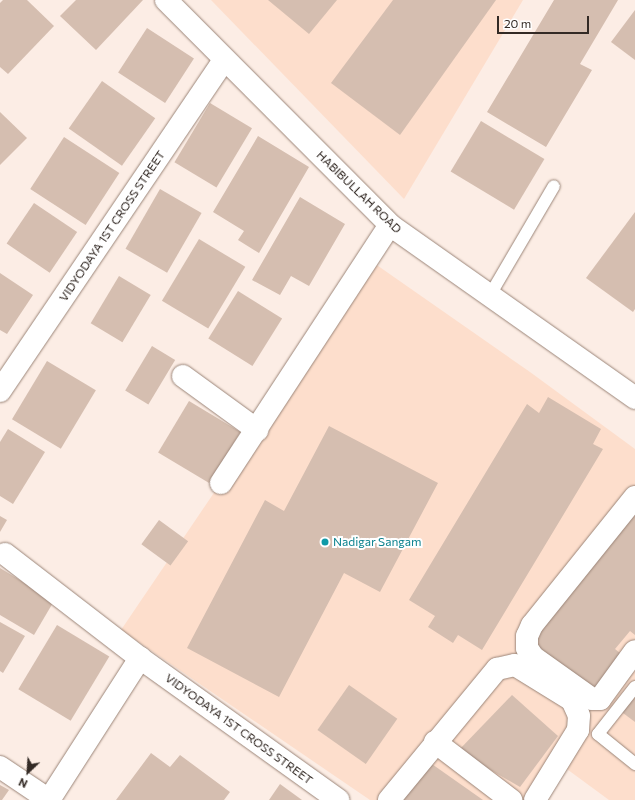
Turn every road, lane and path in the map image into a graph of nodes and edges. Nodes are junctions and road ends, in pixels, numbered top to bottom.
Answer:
1 (166, 0) edge
2 (224, 60) junction
3 (554, 186) dead end
4 (390, 225) junction
5 (490, 295) junction
6 (183, 376) dead end
7 (0, 391) edge
8 (635, 398) edge
9 (257, 430) junction
10 (221, 483) dead end
11 (635, 497) edge
12 (5, 554) dead end
13 (635, 651) edge
14 (140, 658) junction
15 (635, 687) edge
16 (435, 742) junction
17 (635, 764) edge
18 (0, 767) edge
19 (49, 800) edge
20 (338, 800) edge
21 (389, 800) edge
22 (511, 800) edge
23 (535, 800) edge

1 - 2 street, HABIBULLAH ROAD
2 - 4 street, HABIBULLAH ROAD
2 - 7 street, VIDYODAYA 1ST CROSS STREET
3 - 5 lane
4 - 5 street, HABIBULLAH ROAD
4 - 9 street
5 - 8 street, HABIBULLAH ROAD
6 - 9 street
9 - 10 street
11 - 13 street
12 - 14 street, VIDYODAYA 1ST CROSS STREET
14 - 19 street
14 - 20 street, VIDYODAYA 1ST CROSS STREET
15 - 17 lane
16 - 21 street
16 - 22 street
16 - 23 street
18 - 19 street

